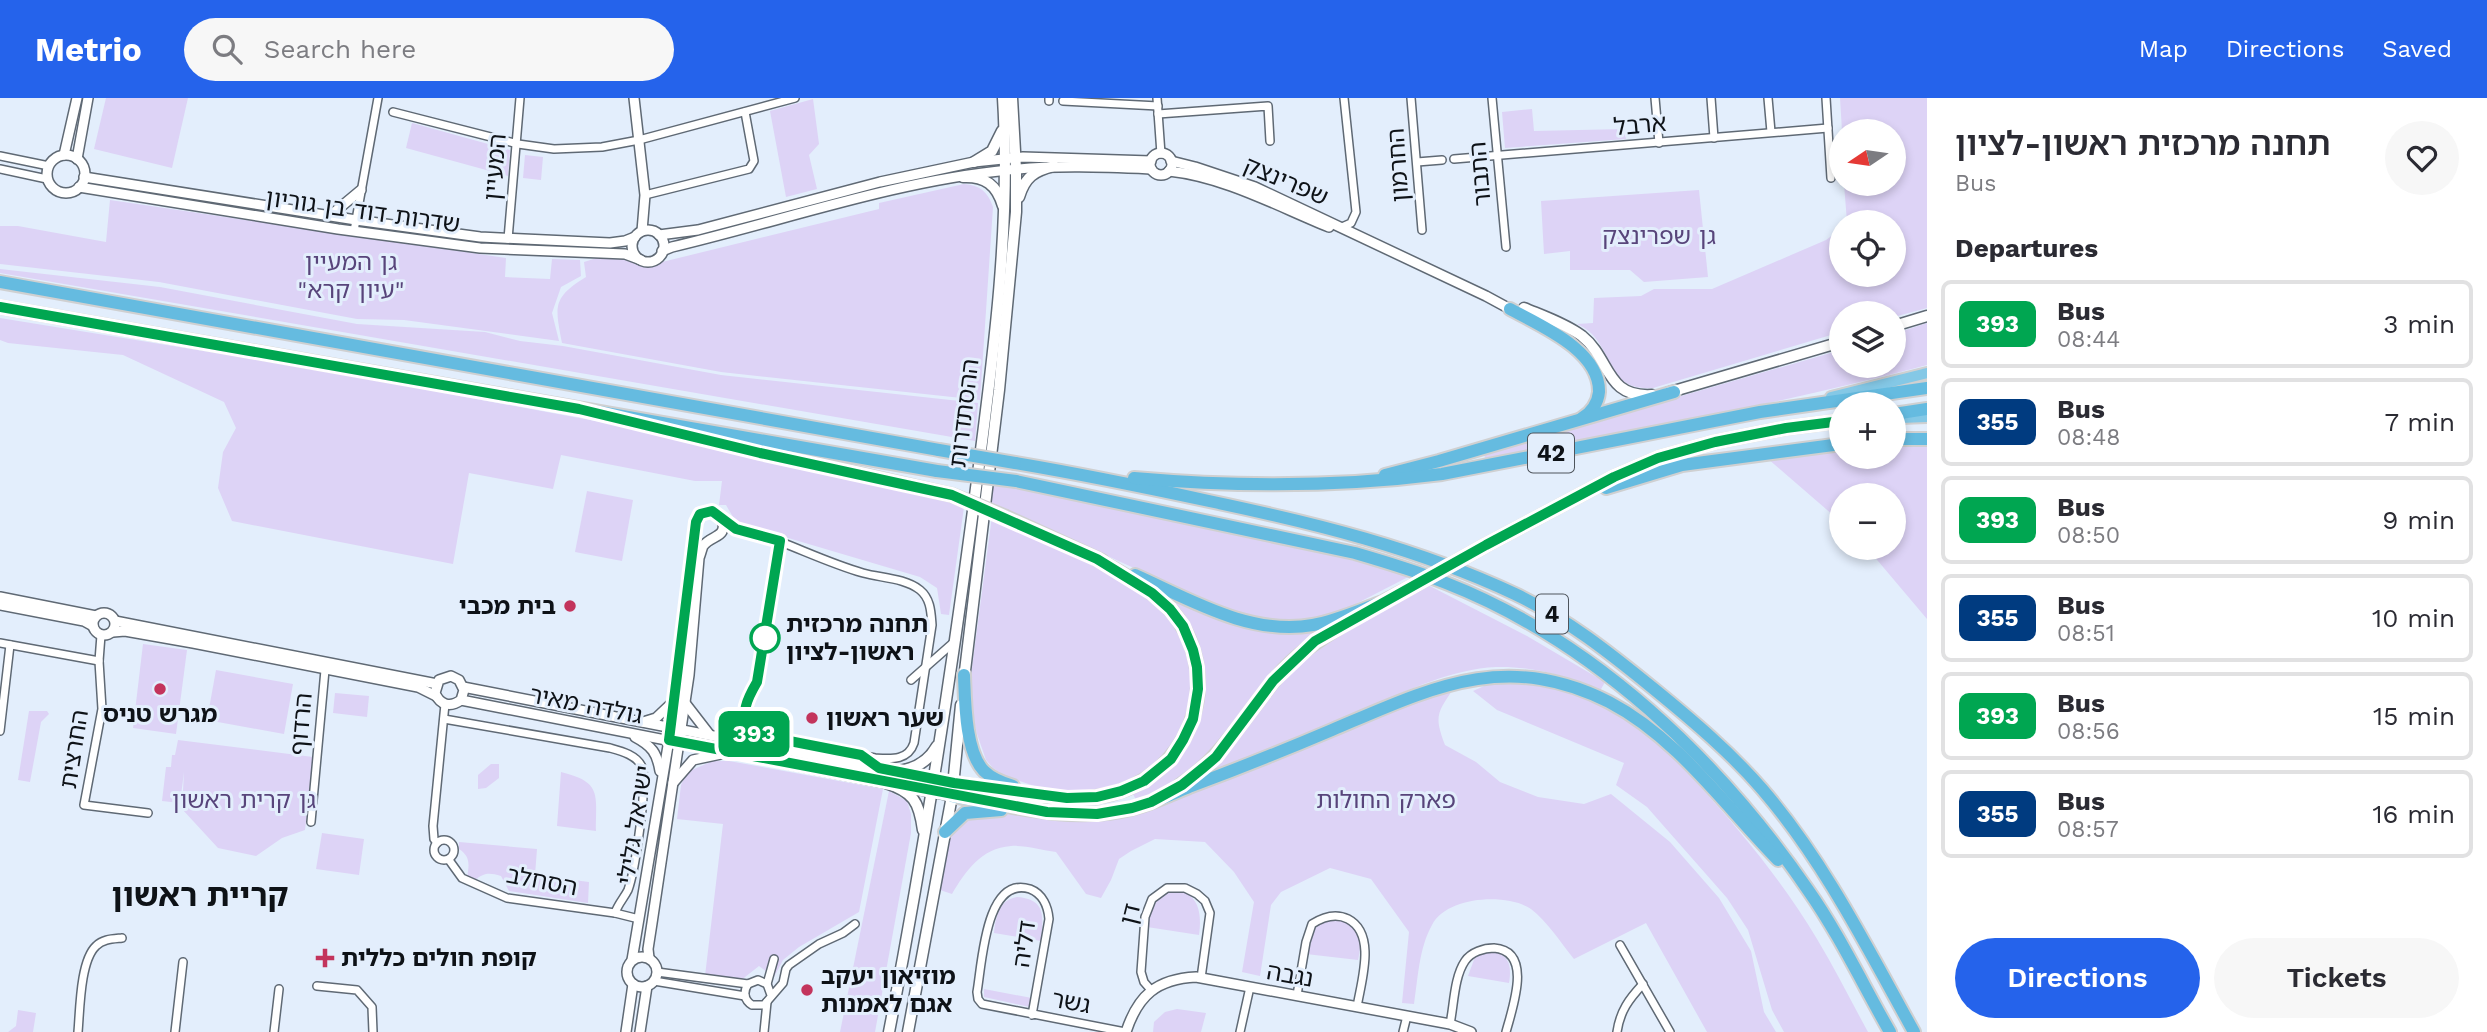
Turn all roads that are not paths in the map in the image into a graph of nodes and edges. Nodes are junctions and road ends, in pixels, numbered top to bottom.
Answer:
1 (78, 98) edge
2 (88, 98) edge
3 (378, 98) edge
4 (520, 98) edge
5 (634, 98) edge
6 (795, 98) edge
7 (1003, 98) edge
8 (1012, 98) edge
9 (1344, 98) edge
10 (1412, 98) edge
11 (1492, 98) edge
12 (1655, 98) edge
13 (1711, 98) edge
14 (1768, 98) edge
15 (1826, 98) edge
16 (1063, 101) dead end
17 (1158, 106) edge
18 (393, 112) dead end
19 (745, 112) junction
20 (1004, 117) junction
21 (1828, 128) junction
22 (1771, 132) junction
23 (1714, 138) junction
24 (639, 140) junction
25 (1829, 140) edge
26 (1270, 141) dead end
27 (1659, 143) junction
28 (518, 144) junction
29 (1161, 154) junction
30 (64, 155) junction
31 (0, 156) edge
32 (1497, 156) junction
33 (77, 159) junction
34 (1454, 159) dead end
35 (1442, 160) dead end
36 (974, 162) junction
37 (1417, 162) junction
38 (1011, 164) junction
39 (1151, 165) junction
40 (49, 166) junction
41 (1055, 166) junction
42 (1170, 166) junction
43 (0, 169) edge
44 (85, 177) junction
45 (963, 177) junction
46 (47, 178) junction
47 (79, 187) junction
48 (361, 190) junction
49 (645, 195) junction
50 (645, 211) junction
51 (1016, 212) junction
52 (331, 215) junction
53 (1004, 216) junction
54 (356, 220) junction
55 (1342, 226) junction
56 (354, 230) junction
57 (1422, 230) dead end
58 (656, 233) junction
59 (638, 234) junction
60 (508, 239) junction
61 (1382, 245) junction
62 (1506, 247) dead end
63 (662, 251) junction
64 (641, 260) junction
65 (0, 282) edge
66 (1486, 296) junction
67 (0, 307) edge
68 (1524, 308) joint
69 (1510, 309) joint
70 (1927, 316) edge
71 (1906, 322) edge
72 (1829, 346) edge
73 (1927, 373) edge
74 (1927, 388) edge
75 (1674, 392) junction
76 (579, 409) junction
77 (1927, 409) edge
78 (1760, 412) junction
79 (1906, 413) edge
80 (1906, 416) edge
81 (1927, 416) edge
82 (1571, 423) junction
83 (1829, 423) edge
84 (1906, 439) edge
85 (1927, 439) edge
86 (1829, 446) edge
87 (1075, 473) junction
88 (1341, 484) junction
89 (1554, 509) junction
90 (722, 518) junction
91 (696, 529) junction
92 (736, 529) junction
93 (722, 531) junction
94 (711, 539) junction
95 (1097, 559) junction
96 (0, 597) edge
97 (1380, 603) junction
98 (0, 605) edge
99 (96, 616) junction
100 (115, 621) junction
101 (93, 626) junction
102 (113, 632) junction
103 (101, 635) junction
104 (957, 637) junction
105 (0, 643) edge
106 (10, 645) junction
107 (99, 661) junction
108 (926, 667) junction
109 (325, 670) junction
110 (964, 675) junction
111 (911, 680) dead end
112 (437, 684) junction
113 (463, 687) junction
114 (436, 696) junction
115 (675, 699) junction
116 (461, 700) junction
117 (685, 703) junction
118 (445, 704) junction
119 (444, 719) junction
120 (643, 722) junction
121 (676, 729) junction
122 (0, 731) edge
123 (628, 732) junction
124 (941, 735) junction
125 (715, 736) junction
126 (674, 741) junction
127 (735, 753) junction
128 (861, 755) junction
129 (879, 768) junction
130 (895, 771) junction
131 (661, 777) junction
132 (934, 779) junction
133 (886, 783) junction
134 (672, 785) junction
135 (953, 789) junction
136 (932, 792) junction
137 (1037, 794) junction
138 (1151, 802) junction
139 (1033, 810) junction
140 (148, 813) dead end
141 (311, 822) dead end
142 (945, 832) junction
143 (924, 841) junction
144 (437, 843) junction
145 (449, 860) junction
146 (1809, 891) junction
147 (615, 913) junction
148 (639, 919) junction
149 (855, 924) dead end
150 (122, 938) dead end
151 (1620, 945) dead end
152 (649, 958) junction
153 (632, 960) junction
154 (183, 962) dead end
155 (1201, 978) junction
156 (653, 979) junction
157 (758, 980) junction
158 (783, 983) junction
159 (633, 984) junction
160 (748, 984) junction
161 (1643, 984) junction
162 (768, 985) junction
163 (317, 986) dead end
164 (1250, 987) junction
165 (279, 989) dead end
166 (1151, 990) junction
167 (977, 992) joint
168 (1297, 995) junction
169 (745, 996) junction
170 (769, 999) junction
171 (756, 1006) junction
172 (1357, 1007) junction
173 (1032, 1015) junction
174 (1407, 1016) junction
175 (1450, 1024) junction
176 (764, 1031) edge
177 (78, 1032) edge
178 (175, 1032) edge
179 (274, 1032) edge
180 (373, 1032) edge
181 (626, 1032) edge
182 (640, 1032) edge
183 (889, 1032) edge
184 (908, 1032) edge
185 (1126, 1032) edge
186 (1240, 1032) edge
187 (1403, 1032) edge
188 (1471, 1032) edge
189 (1506, 1032) edge
190 (1617, 1032) edge
191 (1670, 1032) edge
192 (1890, 1032) edge
193 (1914, 1032) edge

1 - 30 street
2 - 33 street
3 - 48 street
4 - 28 street, המעיין
5 - 24 street
6 - 19 street
7 - 20 main road
8 - 38 main road
9 - 55 street
10 - 37 street, החרמון
11 - 32 street, התבור
12 - 27 street
13 - 23 street
14 - 22 street
15 - 21 street
16 - 17 street
17 - 26 street
17 - 29 street
18 - 28 street
19 - 24 street
19 - 49 street
20 - 36 main road
20 - 38 main road
21 - 22 street, ארבל
21 - 25 street
22 - 23 street, ארבל
23 - 27 street, ארבל
24 - 28 street
24 - 49 street
27 - 32 street, ארבל
28 - 60 street, המעיין
29 - 39 street
29 - 42 street
30 - 33 street
30 - 40 street
31 - 40 street
32 - 34 street, ארבל
32 - 62 street, התבור
33 - 44 street
35 - 37 street
36 - 38 street
36 - 58 street
37 - 57 street, החרמון
38 - 39 street
38 - 41 street
38 - 45 street
38 - 51 main road, ההסתדרות
38 - 53 main road, ההסתדרות
39 - 41 street
39 - 42 street
40 - 46 street
41 - 51 main road
42 - 55 street, שפרינצק
42 - 61 street, שפרינצק
43 - 46 street
44 - 47 street
44 - 52 street, שדרות דוד בן גוריון
45 - 53 main road
45 - 63 street
46 - 47 street
47 - 56 street, שדרות דוד בן גוריון
48 - 52 street
48 - 54 street
49 - 50 street
50 - 58 street
50 - 59 street
51 - 110 main road, ההסתדרות
52 - 54 street, שדרות דוד בן גוריון
53 - 104 main road, ההסתדרות
54 - 56 street
54 - 60 street, שדרות דוד בן גוריון
55 - 61 street, שפרינצק
56 - 64 street, שדרות דוד בן גוריון
58 - 59 street
58 - 63 street
59 - 60 street, שדרות דוד בן גוריון
59 - 64 street
61 - 66 street, שפרינצק
63 - 64 street
65 - 87 highway, 4, bridge
66 - 68 street, שפרינצק
66 - 69 street, שפרינצק
67 - 76 highway, 4
68 - 75 main road
69 - 82 highway
70 - 71 main road
72 - 75 main road
73 - 78 highway, 42
74 - 78 highway
75 - 82 highway
76 - 95 highway, 42, bridge
76 - 146 highway, 4, bridge
77 - 79 highway
78 - 88 highway, 42
80 - 81 highway
82 - 88 highway
83 - 89 highway, 42
84 - 85 highway
86 - 89 highway
87 - 88 highway, 42
87 - 193 highway, 4
89 - 97 highway, 42, bridge
90 - 91 street
90 - 92 street
90 - 93 street
91 - 94 street
91 - 115 street, ישראל גלילי
92 - 93 street
92 - 108 street
93 - 94 street
94 - 117 street, ישראל גלילי
95 - 97 highway, 42
95 - 137 highway
96 - 99 street, גולדה מאיר
97 - 138 highway
98 - 101 street
99 - 100 street, גולדה מאיר
99 - 101 street
100 - 102 street
100 - 112 street, גולדה מאיר
101 - 103 street
102 - 103 street
102 - 109 street
103 - 107 street, החרצית
104 - 108 street
104 - 124 main road, ההסתדרות
105 - 106 street
106 - 107 street
106 - 122 street
107 - 140 street, החרצית
108 - 111 street
108 - 128 street
109 - 114 street
109 - 141 street, הרדוף
110 - 135 main road, ההסתדרות
110 - 137 highway
112 - 113 street, גולדה מאיר
112 - 114 street
113 - 116 street
113 - 120 street, גולדה מאיר
114 - 118 street
115 - 120 street
115 - 121 street, ישראל גלילי
116 - 118 street, גולדה מאיר
116 - 123 street, גולדה מאיר
117 - 121 street, ישראל גלילי
117 - 125 street
118 - 119 street
119 - 144 street
119 - 147 street
120 - 121 street, גולדה מאיר
121 - 125 street, גולדה מאיר
121 - 126 street, ישראל גלילי
123 - 126 street, גולדה מאיר
123 - 131 street
124 - 130 main road
124 - 132 main road, ההסתדרות
125 - 128 street
125 - 129 street, גולדה מאיר
126 - 127 street, גולדה מאיר
126 - 131 street, ישראל גלילי
126 - 134 street, ישראל גלילי
127 - 133 street, גולדה מאיר
127 - 134 street
128 - 129 street
129 - 130 street, גולדה מאיר
130 - 132 street, גולדה מאיר
131 - 148 street, ישראל גלילי
132 - 135 street, גולדה מאיר
132 - 136 main road, ההסתדרות
133 - 136 street, גולדה מאיר
133 - 143 main road
134 - 152 street, ישראל גלילי
135 - 136 street, גולדה מאיר
135 - 137 highway
135 - 139 highway
135 - 142 main road, ההסתדרות
136 - 143 main road, ההסתדרות
138 - 139 highway
138 - 146 highway
139 - 142 highway
142 - 184 main road, ההסתדרות
143 - 183 main road, ההסתדרות
144 - 145 street
144 - 145 street
145 - 147 street, הסחלב
146 - 192 highway, 4
147 - 148 street, הסחלב
148 - 153 street, ישראל גלילי
149 - 158 street
150 - 177 street
151 - 161 street
152 - 153 street
152 - 156 street
153 - 159 street, ישראל גלילי
154 - 178 street
155 - 164 street, נגבה
155 - 166 street, נגבה
155 - 166 street, דן
156 - 159 street
156 - 160 street
156 - 169 street
156 - 182 street
157 - 160 street
157 - 162 street
157 - 162 street
158 - 162 street
158 - 170 street
159 - 181 street, ישראל גלילי
160 - 169 street
161 - 190 street
161 - 191 street
162 - 170 street
163 - 180 street
164 - 168 street, נגבה
164 - 186 street
165 - 179 street
166 - 185 street
167 - 173 street, גשר
167 - 173 street, דליה
168 - 172 street, נגבה
168 - 172 street
169 - 171 street
170 - 171 street
170 - 176 street
171 - 176 street
172 - 174 street, נגבה
173 - 185 street, גשר
174 - 175 street, נגבה
174 - 187 street
175 - 188 street, נגבה
175 - 189 street

